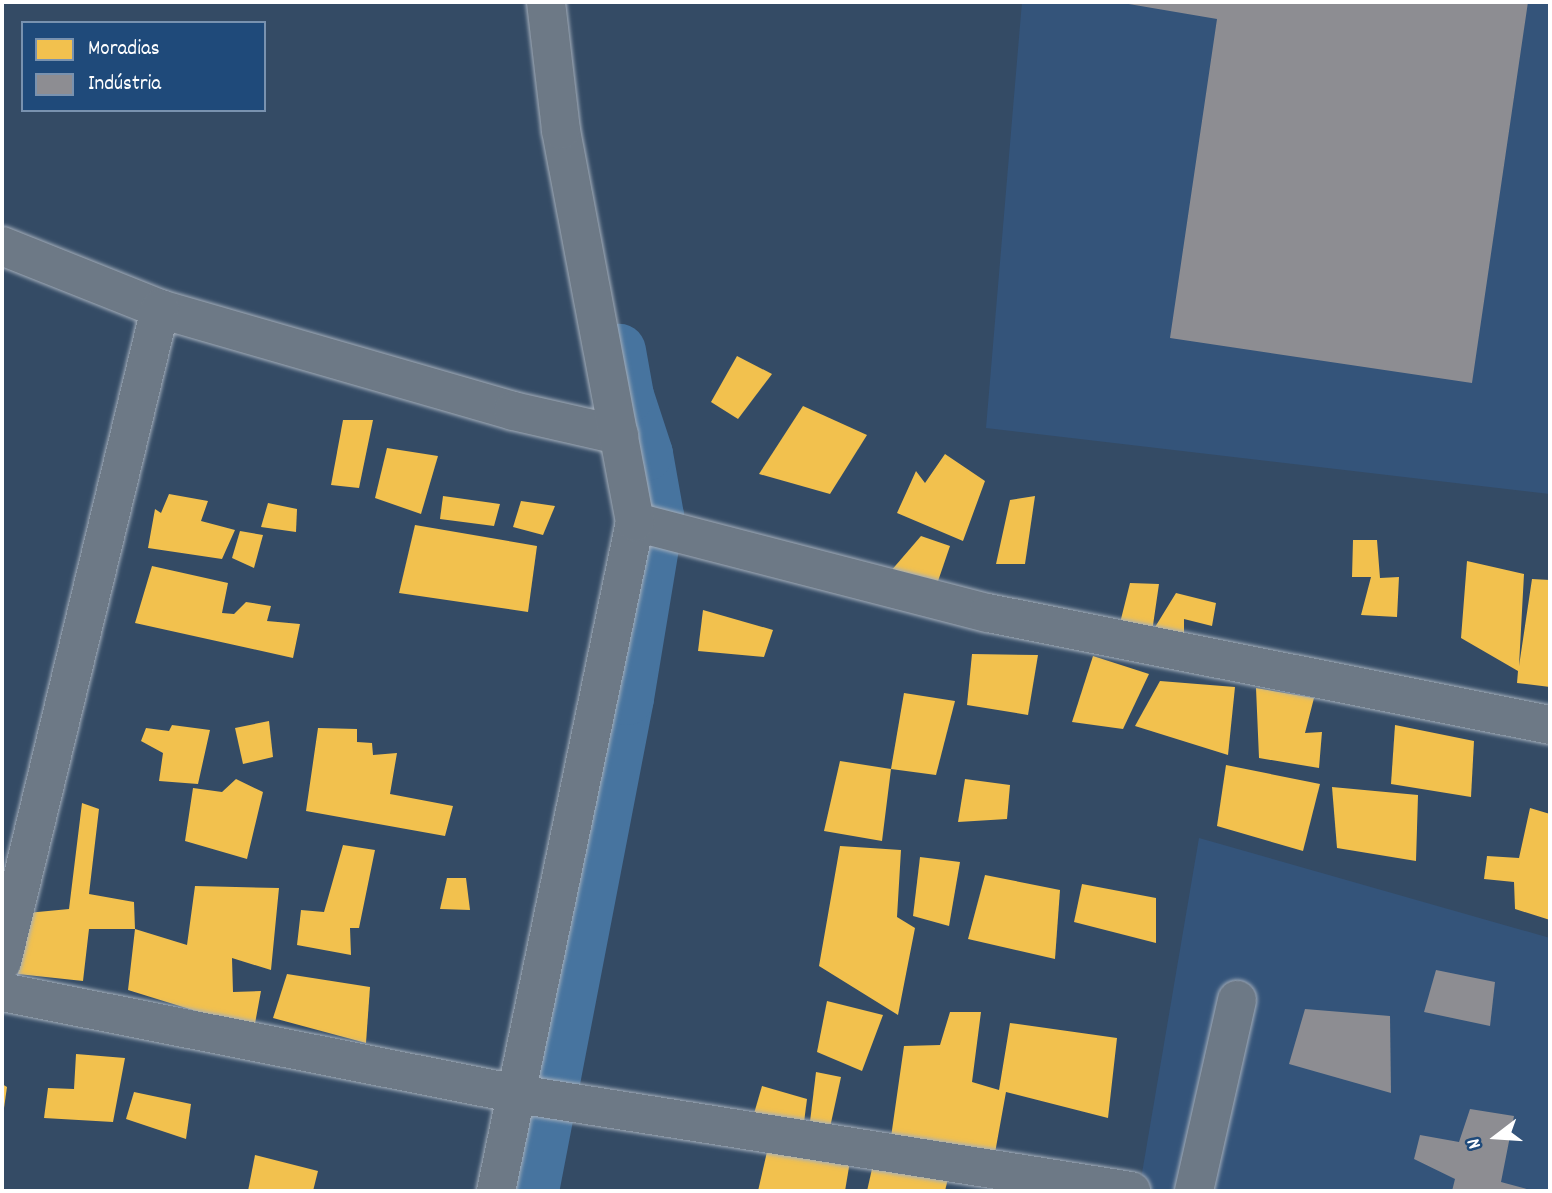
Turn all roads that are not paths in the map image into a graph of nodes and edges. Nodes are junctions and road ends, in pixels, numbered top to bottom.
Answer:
1 (545, 2) edge
2 (2, 246) edge
3 (160, 309) junction
4 (619, 435) junction
5 (635, 522) junction
6 (1550, 725) edge
7 (2, 962) edge
8 (2, 992) edge
9 (1237, 1000) dead end
10 (517, 1094) junction
11 (496, 1191) edge
12 (1131, 1191) edge
13 (1194, 1191) edge

1 - 4 street
2 - 3 street
3 - 4 street
3 - 7 street
4 - 5 street
5 - 6 street
5 - 10 street
8 - 10 street
9 - 13 street
10 - 11 street
10 - 12 street

